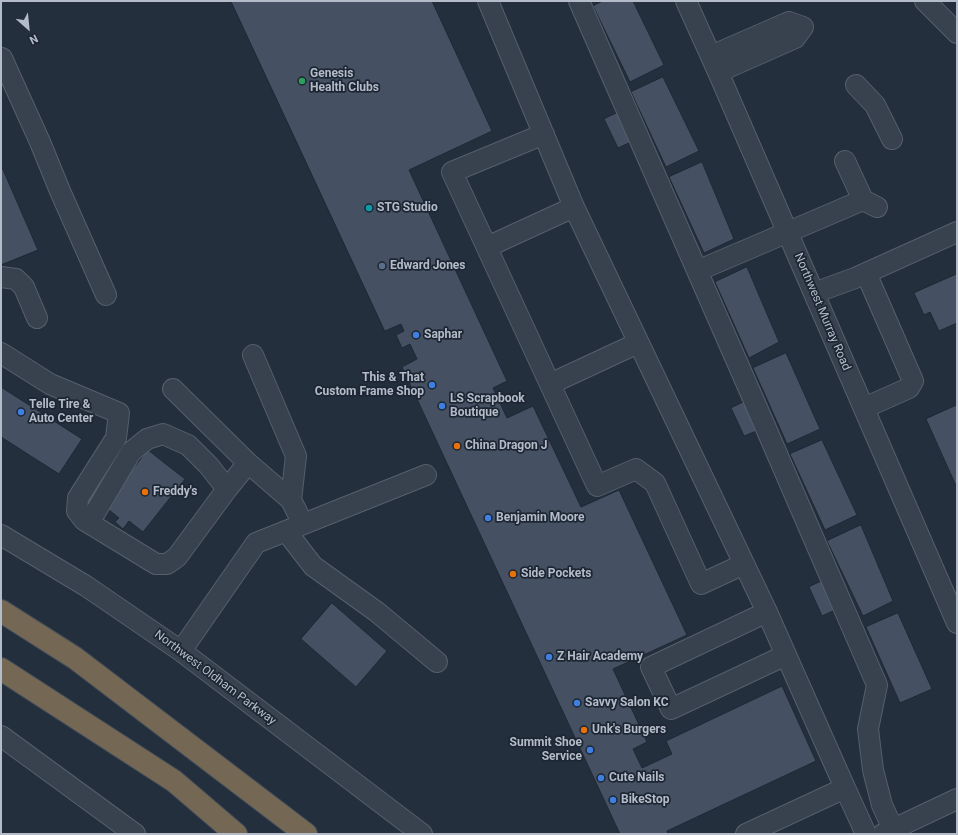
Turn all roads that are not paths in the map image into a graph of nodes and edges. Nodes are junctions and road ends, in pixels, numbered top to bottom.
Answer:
1 (488, 1) edge
2 (579, 1) edge
3 (686, 1) edge
4 (925, 1) edge
5 (957, 32) edge
6 (2, 58) edge
7 (856, 85) dead end
8 (544, 134) junction
9 (892, 140) dead end
10 (845, 161) dead end
11 (574, 207) junction
12 (957, 232) edge
13 (788, 233) junction
14 (487, 247) junction
15 (697, 271) junction
16 (866, 272) junction
17 (1, 277) edge
18 (814, 293) junction
19 (106, 295) dead end
20 (37, 318) dead end
21 (638, 343) junction
22 (1, 353) edge
23 (253, 355) dead end
24 (550, 384) junction
25 (174, 389) dead end
26 (864, 408) junction
27 (248, 463) junction
28 (426, 474) dead end
29 (227, 489) junction
30 (290, 500) junction
31 (89, 523) junction
32 (295, 527) junction
33 (1, 534) edge
34 (744, 564) junction
35 (1, 611) edge
36 (767, 612) junction
37 (957, 623) edge
38 (181, 651) junction
39 (786, 655) junction
40 (437, 662) dead end
41 (1, 670) edge
42 (1, 736) edge
43 (845, 788) junction
44 (957, 799) edge
45 (888, 832) edge
46 (135, 834) edge
47 (236, 834) edge
48 (306, 834) edge
49 (422, 834) edge
50 (746, 834) edge
51 (866, 834) edge

1 - 8 street
2 - 15 street
3 - 13 street, Northwest Murray Road
4 - 5 street
6 - 19 street
7 - 9 street
8 - 11 street
8 - 14 street
10 - 13 street
11 - 14 street
11 - 21 street
12 - 16 street
13 - 15 street
13 - 18 street, Northwest Murray Road
14 - 24 street
15 - 45 street
16 - 18 street
16 - 26 street
17 - 20 street
18 - 26 street, Northwest Murray Road
21 - 24 street
21 - 34 street
22 - 31 street
23 - 30 street
24 - 34 street
25 - 27 street
26 - 37 street, Northwest Murray Road
27 - 29 street
27 - 30 street
28 - 32 street
29 - 31 street
29 - 31 street
30 - 32 street
32 - 38 street
32 - 40 street
33 - 38 street, Northwest Oldham Parkway
34 - 36 street
35 - 48 highway
36 - 39 street
36 - 39 street
38 - 49 street, Northwest Oldham Parkway
39 - 43 street
41 - 47 highway
42 - 46 street
43 - 50 street
43 - 51 street
44 - 45 street

